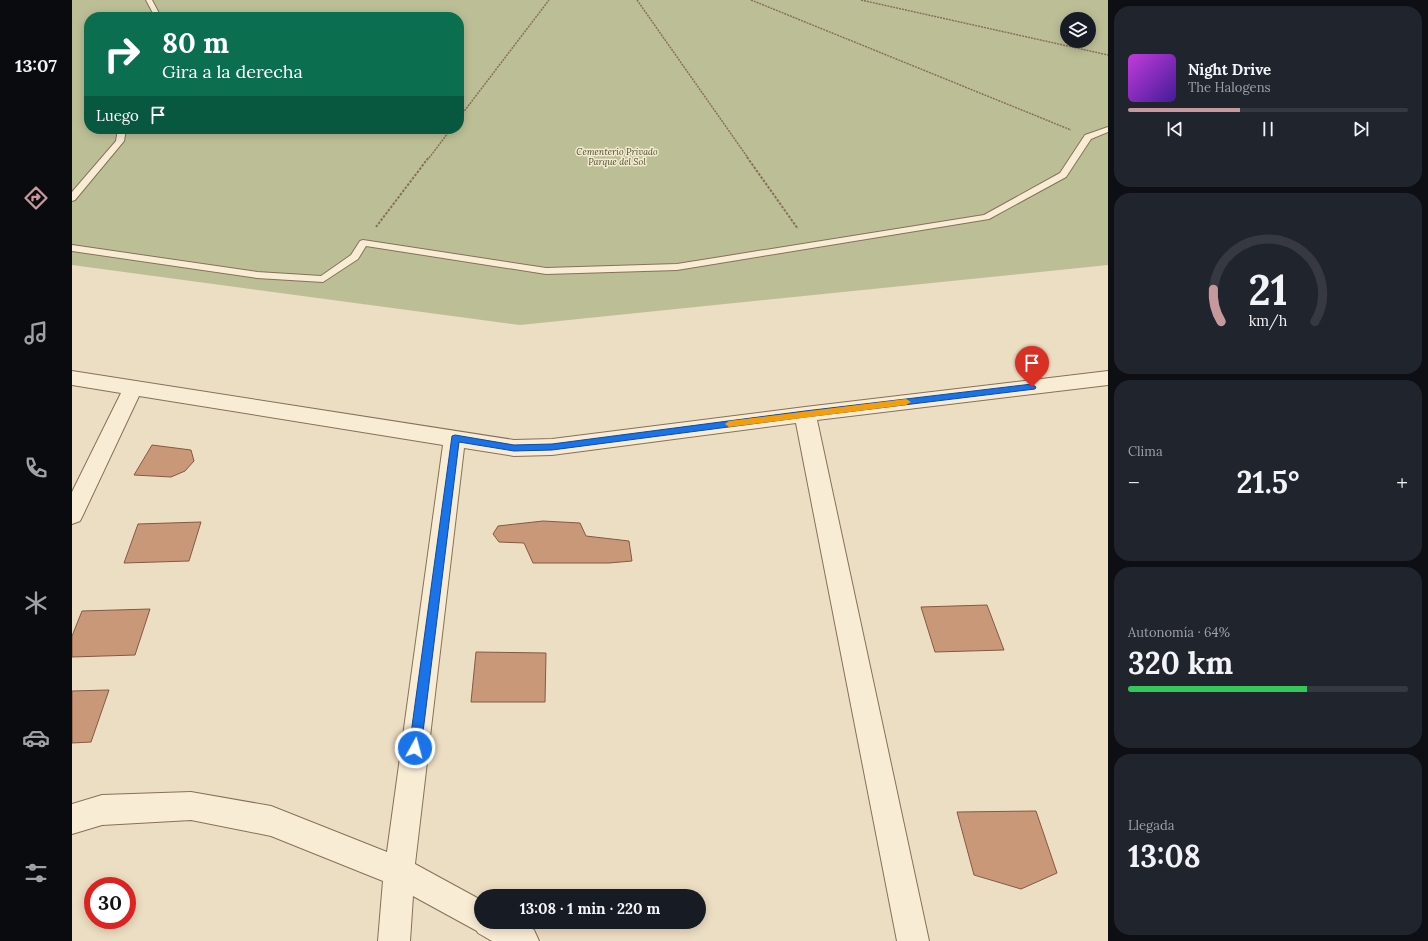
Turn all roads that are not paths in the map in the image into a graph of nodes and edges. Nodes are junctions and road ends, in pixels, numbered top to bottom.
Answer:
1 (149, 0) edge
2 (155, 12) edge
3 (1108, 129) edge
4 (121, 134) edge
5 (72, 198) edge
6 (72, 248) edge
7 (72, 378) edge
8 (1108, 378) edge
9 (133, 388) junction
10 (805, 414) junction
11 (455, 438) junction
12 (72, 515) edge
13 (72, 819) edge
14 (399, 872) junction
15 (474, 914) edge
16 (502, 929) edge
17 (394, 941) edge
18 (523, 941) edge
19 (913, 941) edge

1 - 2 lane
3 - 6 lane
4 - 5 lane
7 - 9 street
8 - 10 street
9 - 11 street
9 - 12 street
10 - 11 street
10 - 19 street
11 - 14 street
13 - 14 street
14 - 15 street
14 - 17 street
16 - 18 street

